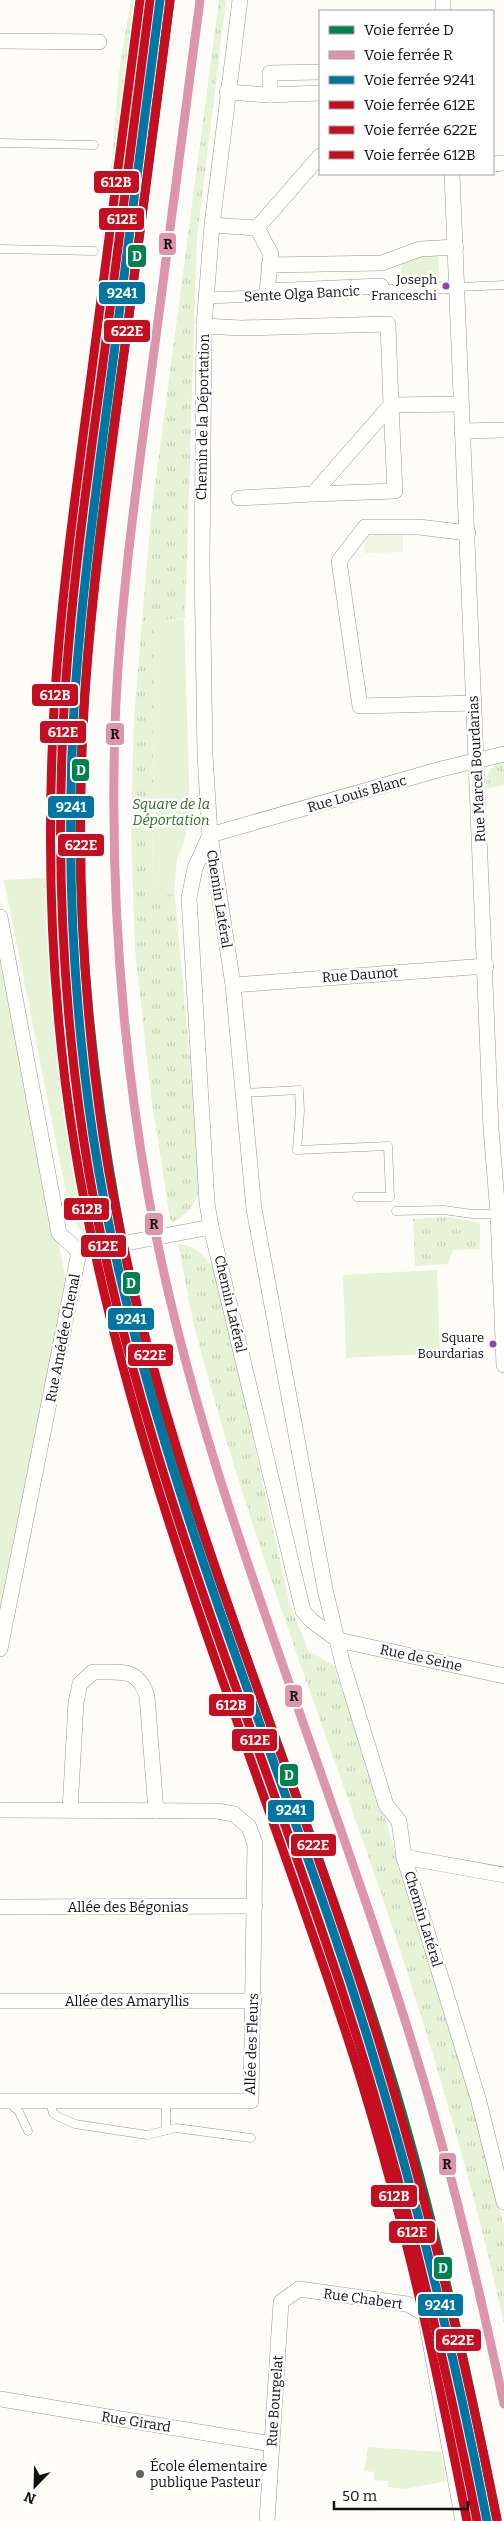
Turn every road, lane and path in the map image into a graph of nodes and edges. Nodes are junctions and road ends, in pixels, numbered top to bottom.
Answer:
1 (240, 0) edge
2 (0, 41) edge
3 (99, 42) dead end
4 (319, 72) edge
5 (227, 92) junction
6 (319, 93) edge
7 (270, 95) junction
8 (0, 143) edge
9 (94, 145) dead end
10 (319, 157) edge
11 (452, 175) edge
12 (212, 225) junction
13 (257, 228) junction
14 (456, 247) junction
15 (0, 249) edge
16 (94, 251) dead end
17 (269, 265) junction
18 (504, 285) edge
19 (381, 286) dead end
20 (458, 286) junction
21 (206, 298) junction
22 (204, 326) junction
23 (460, 404) junction
24 (391, 405) junction
25 (504, 430) edge
26 (462, 431) junction
27 (313, 494) junction
28 (239, 498) dead end
29 (468, 533) junction
30 (474, 703) junction
31 (504, 754) edge
32 (476, 762) junction
33 (210, 835) junction
34 (0, 917) edge
35 (486, 966) junction
36 (233, 985) junction
37 (243, 1093) junction
38 (357, 1197) dead end
39 (396, 1211) dead end
40 (498, 1214) junction
41 (211, 1227) junction
42 (79, 1252) junction
43 (504, 1365) edge
44 (338, 1640) junction
45 (0, 1649) edge
46 (504, 1676) edge
47 (0, 1810) edge
48 (70, 1810) junction
49 (156, 1811) junction
50 (404, 1857) junction
51 (504, 1875) edge
52 (255, 1906) junction
53 (0, 1907) edge
54 (0, 2001) edge
55 (254, 2002) junction
56 (4, 2101) edge
57 (166, 2101) junction
58 (50, 2102) junction
59 (166, 2130) junction
60 (28, 2132) dead end
61 (251, 2138) dead end
62 (504, 2202) edge
63 (299, 2289) joint
64 (0, 2399) edge
65 (272, 2444) junction
66 (267, 2521) edge
67 (463, 2521) edge

1 - 5 street, Chemin de la Déportation
2 - 3 street
4 - 7 street
5 - 7 street
5 - 12 street, Chemin de la Déportation
6 - 7 street
8 - 9 lane
10 - 13 street
11 - 14 street, Rue Marcel Bourdarias
12 - 13 street
12 - 21 street, Chemin de la Déportation
13 - 17 street
14 - 17 street
14 - 20 street, Rue Marcel Bourdarias
15 - 16 lane
17 - 19 street
18 - 20 lane
20 - 21 street, Sente Olga Bancic
20 - 23 street, Rue Marcel Bourdarias
21 - 22 street, Chemin de la Déportation
22 - 24 street
22 - 33 street, Chemin de la Déportation
23 - 24 street
23 - 26 street, Rue Marcel Bourdarias
24 - 27 street
24 - 27 street
25 - 26 street
26 - 29 street, Rue Marcel Bourdarias
27 - 28 street
29 - 30 street, Rue Marcel Bourdarias
29 - 30 street
30 - 32 street, Rue Marcel Bourdarias
31 - 32 street, Rue Louis Blanc
32 - 33 street, Rue Louis Blanc
32 - 35 street, Rue Marcel Bourdarias
33 - 36 street, Chemin Latéral
33 - 41 street, Chemin Latéral
34 - 42 street
35 - 36 street, Rue Daunot
35 - 40 street, Rue Marcel Bourdarias
36 - 37 street, Chemin Latéral
37 - 38 lane
37 - 44 street, Chemin Latéral
39 - 40 lane
40 - 43 street, Rue Marcel Bourdarias
41 - 42 street
41 - 44 street, Chemin Latéral
42 - 45 street, Rue Amédée Chenal
44 - 46 street, Rue de Seine
44 - 50 street, Chemin Latéral
47 - 48 street
48 - 49 street
48 - 49 street
49 - 52 street, Allée des Fleurs
50 - 51 street
50 - 62 street, Chemin Latéral
52 - 53 street, Allée des Bégonias
52 - 55 street, Allée des Fleurs
54 - 55 street, Allée des Amaryllis
55 - 57 street, Allée des Fleurs
56 - 58 street, Allée des Fleurs
56 - 60 lane
57 - 58 street, Allée des Fleurs
57 - 59 lane
58 - 59 lane
59 - 61 lane
63 - 65 street, Rue Bourgelat
63 - 67 street, Rue Chabert
64 - 65 street, Rue Girard
65 - 66 street, Rue Bourgelat

